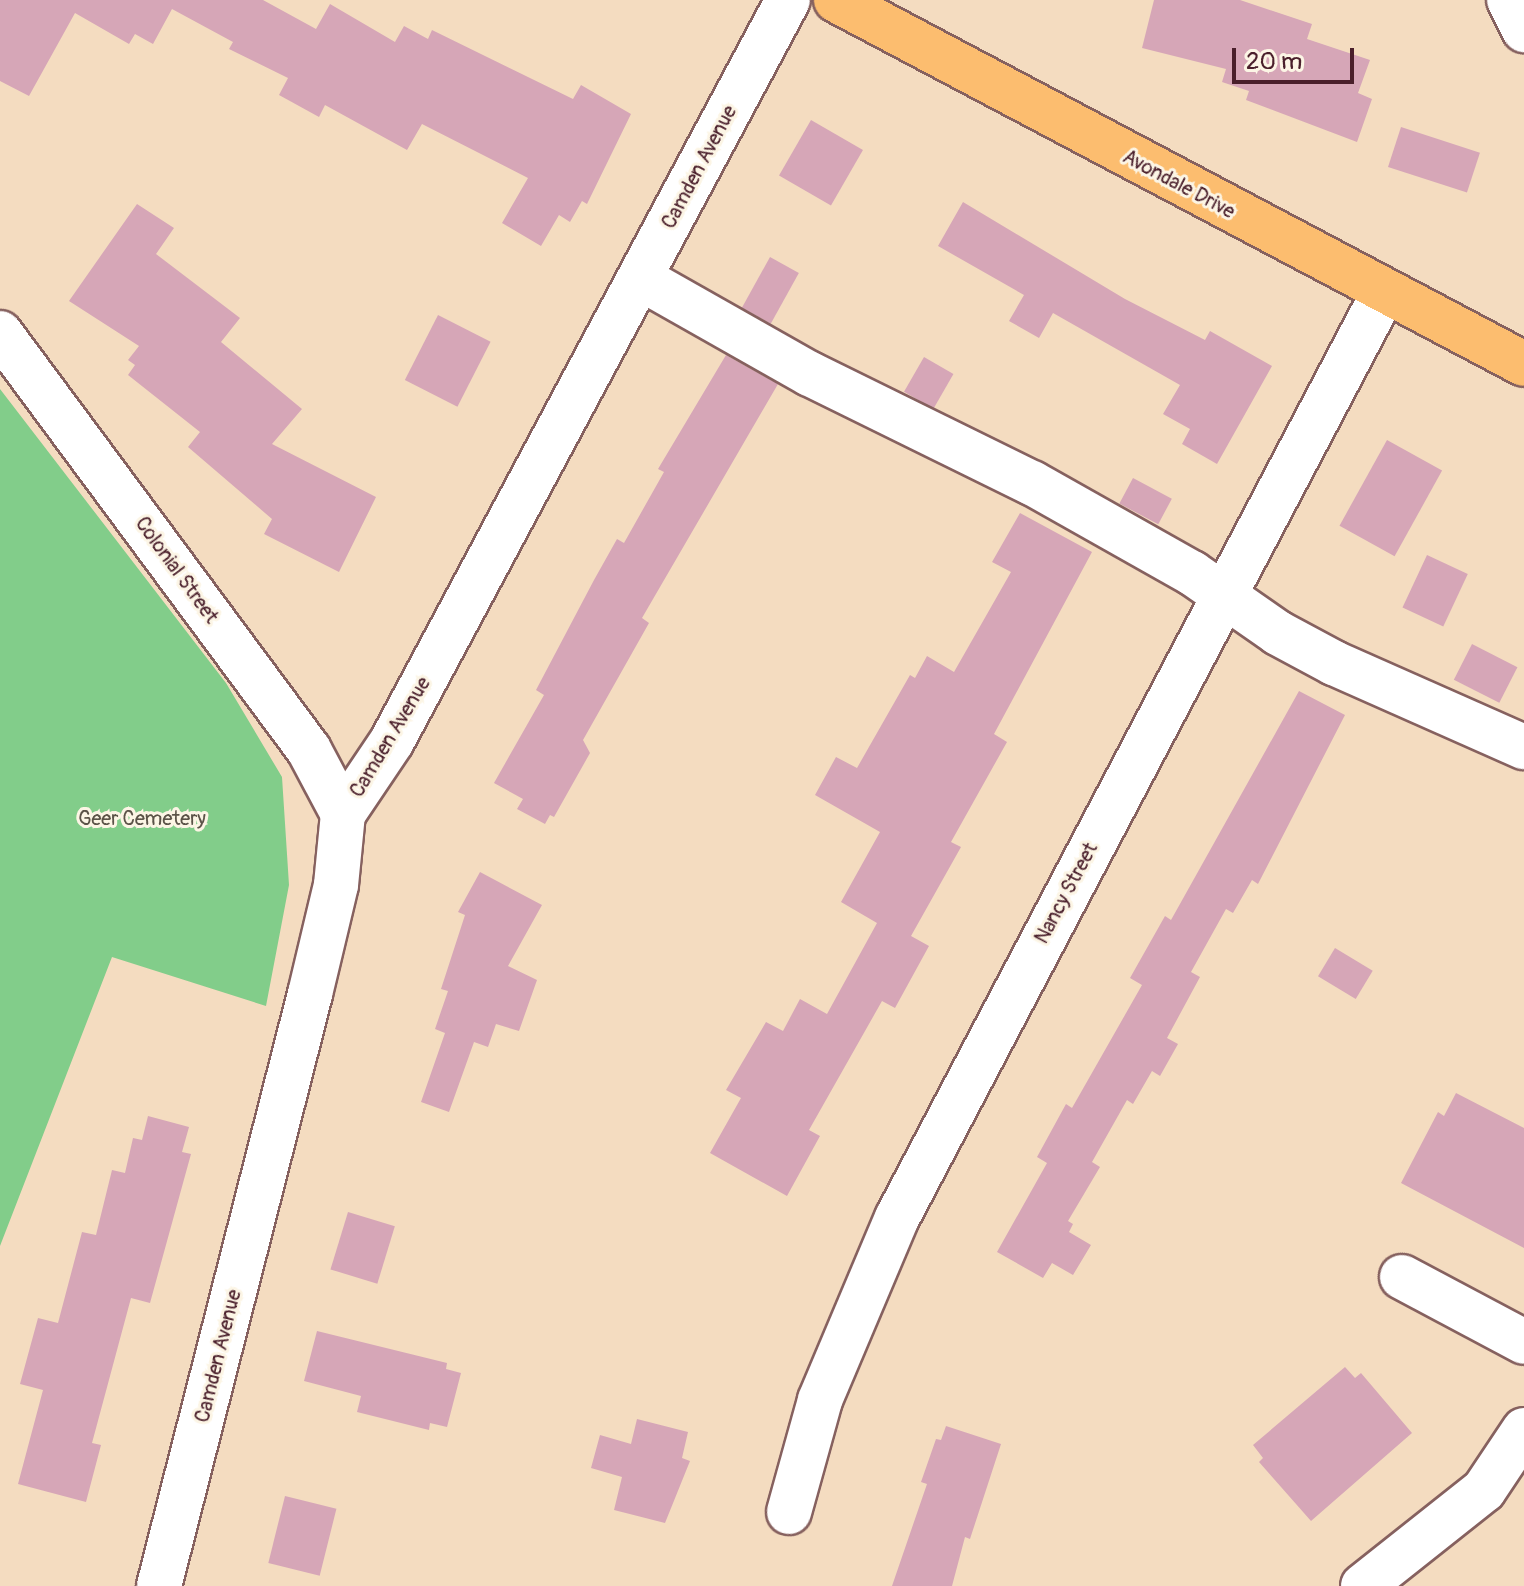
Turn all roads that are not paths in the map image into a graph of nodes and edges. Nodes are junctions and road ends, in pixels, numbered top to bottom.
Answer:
1 (788, 0) edge
2 (836, 0) edge
3 (1509, 0) edge
4 (1524, 30) edge
5 (640, 278) junction
6 (1384, 292) junction
7 (0, 333) edge
8 (1524, 364) edge
9 (1225, 598) junction
10 (1524, 747) edge
11 (343, 814) junction
12 (1402, 1277) dead end
13 (1524, 1342) edge
14 (1524, 1430) edge
15 (789, 1512) dead end
16 (159, 1586) edge
17 (1363, 1586) edge

1 - 5 street, Camden Avenue
2 - 6 main road, Avondale Drive
3 - 4 street
5 - 9 street
5 - 11 street, Camden Avenue
6 - 8 main road, Avondale Drive
6 - 9 street, Nancy Street
7 - 11 street, Colonial Street
9 - 10 street
9 - 15 street, Nancy Street
11 - 16 street, Camden Avenue
12 - 13 street
14 - 17 street

